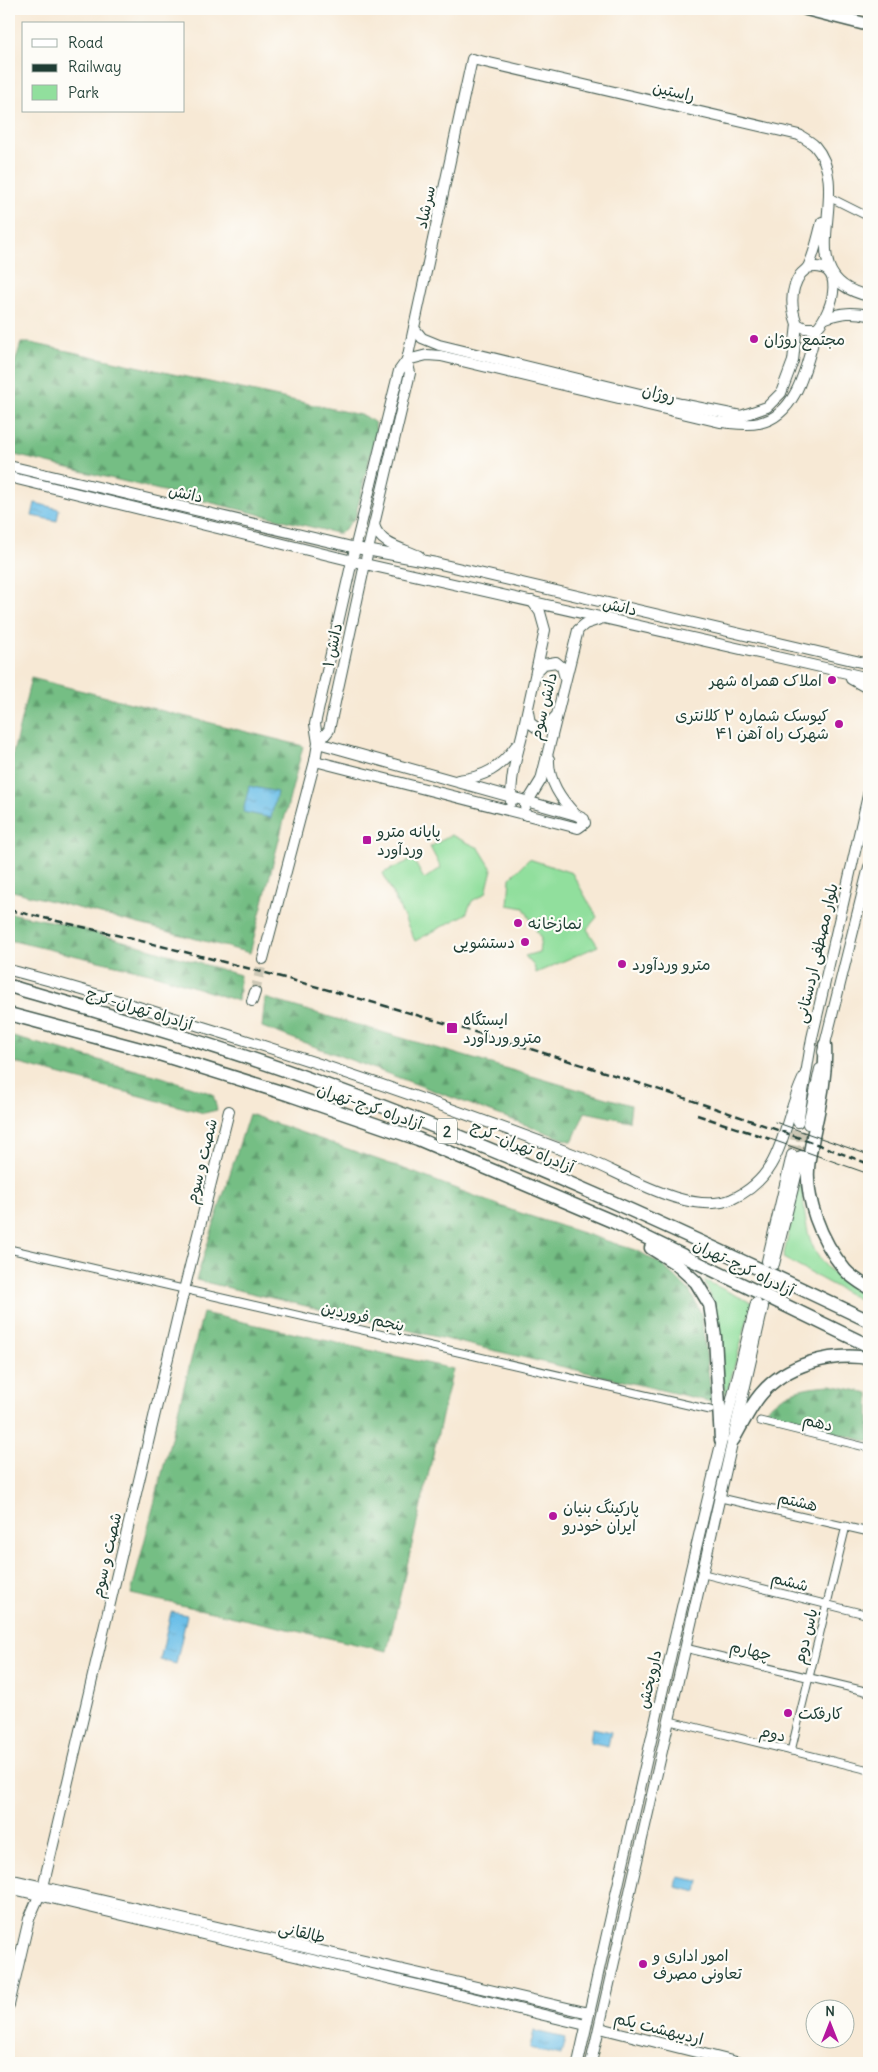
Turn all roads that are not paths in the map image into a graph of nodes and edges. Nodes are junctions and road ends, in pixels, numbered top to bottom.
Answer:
1 (806, 9) edge
2 (869, 25) edge
3 (472, 59) joint
4 (829, 197) junction
5 (869, 217) edge
6 (807, 268) junction
7 (831, 274) junction
8 (869, 296) edge
9 (869, 315) edge
10 (826, 318) junction
11 (797, 324) junction
12 (414, 328) junction
13 (817, 328) junction
14 (440, 350) junction
15 (407, 360) junction
16 (680, 408) junction
17 (9, 466) edge
18 (9, 477) edge
19 (374, 525) junction
20 (356, 548) junction
21 (368, 550) junction
22 (352, 561) junction
23 (436, 563) junction
24 (365, 564) junction
25 (532, 601) junction
26 (604, 618) junction
27 (828, 654) junction
28 (869, 657) edge
29 (869, 664) edge
30 (827, 669) junction
31 (536, 672) junction
32 (869, 678) edge
33 (565, 679) junction
34 (869, 689) edge
35 (528, 708) junction
36 (556, 716) junction
37 (521, 739) junction
38 (318, 743) junction
39 (549, 745) junction
40 (315, 761) junction
41 (451, 780) junction
42 (869, 791) edge
43 (511, 797) junction
44 (528, 801) junction
45 (516, 812) junction
46 (576, 814) junction
47 (869, 867) edge
48 (263, 959) tunnel mouth
49 (9, 970) edge
50 (9, 986) edge
51 (9, 1014) edge
52 (824, 1045) junction
53 (806, 1073) junction
54 (229, 1111) dead end
55 (797, 1156) tunnel mouth
56 (614, 1222) junction
57 (9, 1249) edge
58 (770, 1263) tunnel mouth
59 (869, 1288) edge
60 (184, 1290) junction
61 (760, 1305) tunnel mouth
62 (869, 1320) edge
63 (869, 1346) edge
64 (869, 1358) edge
65 (710, 1410) dead end
66 (760, 1422) dead end
67 (727, 1440) junction
68 (869, 1448) edge
69 (721, 1498) junction
70 (846, 1526) junction
71 (869, 1532) edge
72 (704, 1574) junction
73 (826, 1605) junction
74 (869, 1615) edge
75 (685, 1648) junction
76 (809, 1678) junction
77 (662, 1686) junction
78 (869, 1692) edge
79 (675, 1693) junction
80 (670, 1721) junction
81 (791, 1751) junction
82 (869, 1770) edge
83 (640, 1795) junction
84 (653, 1797) junction
85 (9, 1879) edge
86 (9, 1888) edge
87 (41, 1891) junction
88 (9, 2005) edge
89 (589, 2013) junction
90 (586, 2025) junction
91 (600, 2028) junction
92 (578, 2063) edge
93 (592, 2063) edge
94 (740, 2063) edge

1 - 2 highway
3 - 4 street, راستین
3 - 12 street, سرشاد
4 - 5 street
4 - 6 street
4 - 7 street
6 - 7 street
6 - 11 street
7 - 8 street
7 - 10 street
9 - 10 street
10 - 13 street
11 - 13 street
11 - 16 street, روژان
12 - 14 street
12 - 15 street, سرشاد
13 - 16 street, روژان
14 - 15 street
14 - 16 street, روژان
15 - 19 street, سرشاد
15 - 20 street, سرشاد
17 - 20 street, دانش
18 - 22 street, دانش
19 - 21 street, سرشاد
19 - 23 street
20 - 21 street, دانش
20 - 22 street, دانش ۱
21 - 23 street, دانش
21 - 24 street, دانش ۱
22 - 24 street, دانش
22 - 38 street, دانش ۱
23 - 27 street, دانش
24 - 25 street, دانش
24 - 38 street, دانش ۱
25 - 26 street, دانش
25 - 31 street, دانش سوم
26 - 30 street, دانش
26 - 33 street, دانش سوم
27 - 28 street
27 - 29 street, دانش
30 - 32 street, دانش
30 - 34 street
31 - 33 street
31 - 35 street, دانش سوم
33 - 36 street, دانش سوم
35 - 36 street
35 - 37 street, دانش سوم
36 - 39 street, دانش سوم
37 - 41 street
37 - 43 street, دانش سوم
38 - 40 street, دانش ۱
38 - 41 street
39 - 44 street, دانش سوم
39 - 46 street
40 - 45 street
40 - 48 street, دانش ۱
41 - 43 street
42 - 53 street, بلوار مصطفی اردستانی
43 - 44 street
43 - 45 street, دانش سوم
44 - 45 street, دانش سوم
44 - 46 street
45 - 46 street
47 - 52 street, بلوار مصطفی اردستانی
49 - 53 street
50 - 62 highway, آزادراه تهران-کرج / 2
51 - 56 highway, آزادراه کرج-تهران / 2
52 - 53 street, بلوار مصطفی اردستانی
52 - 59 highway
54 - 60 street, شصت و سوم
55 - 58 street
56 - 63 highway, آزادراه کرج-تهران / 2
56 - 67 highway
57 - 60 street, پنجم فروردین
60 - 65 street, پنجم فروردین
60 - 87 street, شصت و سوم
61 - 67 street, داروپخش
64 - 67 highway
66 - 68 street, دهم
67 - 69 street, داروپخش
67 - 77 street, داروپخش
69 - 70 street, هشتم
69 - 72 street, داروپخش
70 - 71 street, هشتم
70 - 73 street, یاس دوم
72 - 73 street, ششم
72 - 75 street, داروپخش
73 - 74 street, ششم
73 - 76 street, یاس دوم
75 - 76 street, چهارم
75 - 79 street, داروپخش
76 - 78 street, چهارم
76 - 81 street, یاس دوم
77 - 79 street
77 - 83 street, داروپخش
79 - 80 street, داروپخش
80 - 81 street, دوم
80 - 84 street, داروپخش
81 - 82 street, دوم
83 - 84 street
83 - 89 street, داروپخش
84 - 91 street, داروپخش
85 - 87 street, طالقانی
86 - 87 street, طالقانی
87 - 88 street, شصت و سوم
87 - 89 street, طالقانی
87 - 90 street, طالقانی
89 - 90 street, داروپخش
90 - 92 street, داروپخش
91 - 93 street, داروپخش
91 - 94 street, اردیبهشت یکم

